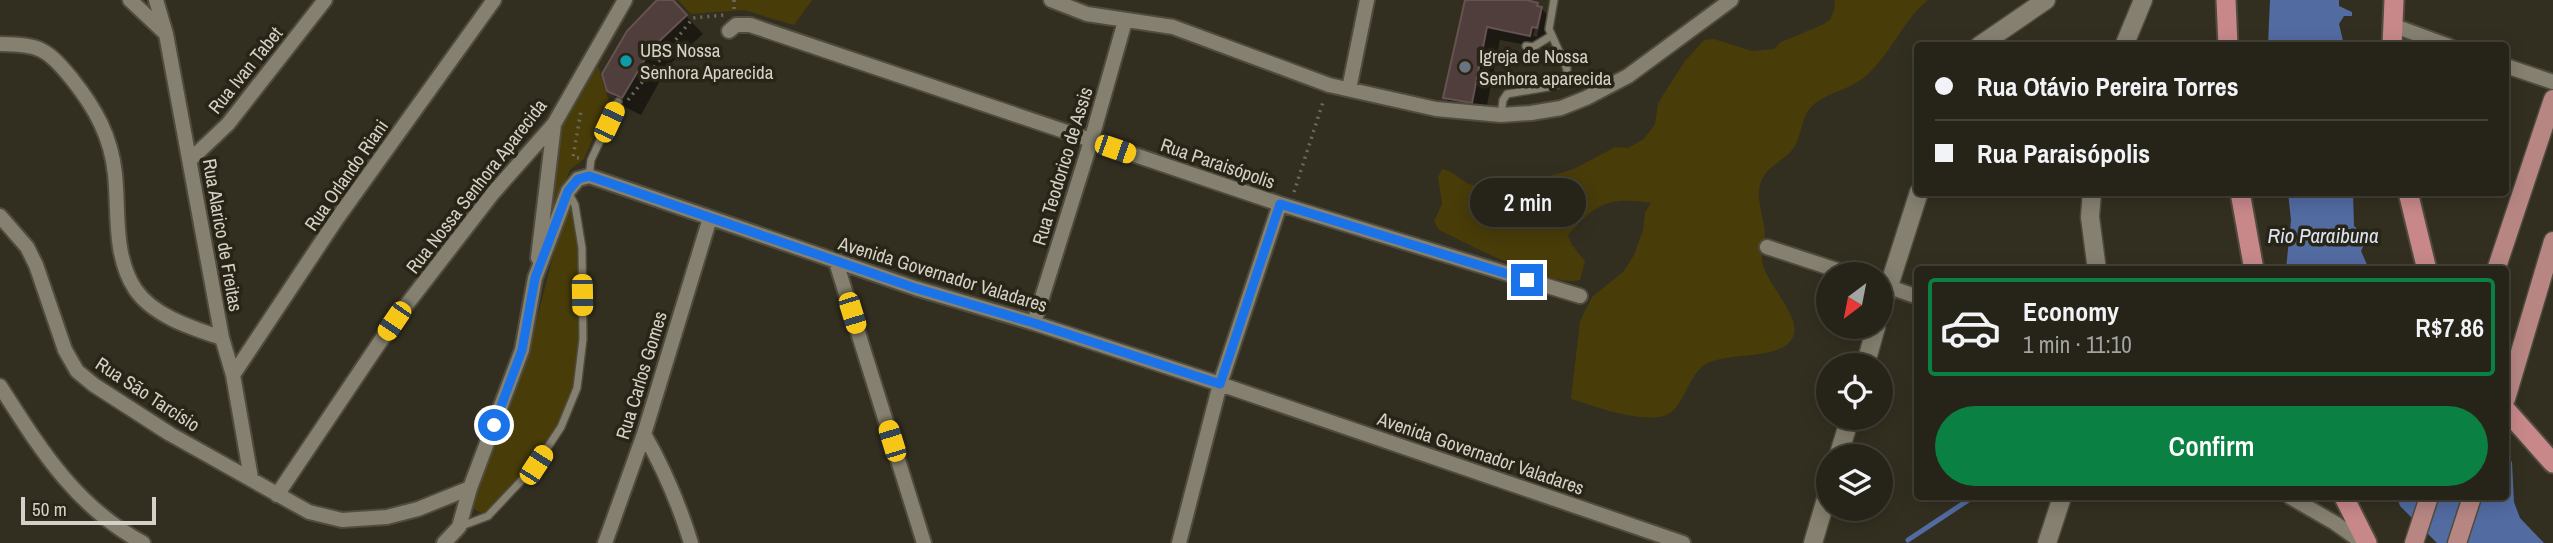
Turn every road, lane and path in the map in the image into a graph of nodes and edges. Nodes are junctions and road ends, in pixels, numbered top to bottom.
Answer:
1 (130, 0) edge
2 (156, 0) edge
3 (326, 0) edge
4 (494, 0) edge
5 (625, 0) edge
6 (734, 0) edge
7 (1051, 0) edge
8 (1367, 0) edge
9 (1554, 0) edge
10 (1731, 0) edge
11 (2046, 0) edge
12 (2226, 0) edge
13 (2395, 0) edge
14 (2137, 5) edge
15 (1125, 21) junction
16 (2392, 26) junction
17 (729, 30) dead end
18 (166, 34) junction
19 (1551, 36) junction
20 (1985, 42) edge
21 (2125, 42) edge
22 (2228, 42) edge
23 (2392, 42) edge
24 (2438, 42) edge
25 (0, 44) edge
26 (1526, 46) dead end
27 (2509, 67) edge
28 (2553, 82) edge
29 (1329, 85) junction
30 (1349, 89) junction
31 (569, 96) junction
32 (2553, 99) edge
33 (618, 102) joint
34 (1501, 114) junction
35 (2553, 122) edge
36 (554, 124) junction
37 (2540, 139) junction
38 (1091, 141) junction
39 (191, 159) junction
40 (591, 160) junction
41 (589, 176) junction
42 (568, 191) junction
43 (1918, 196) edge
44 (2092, 196) edge
45 (2242, 196) edge
46 (2408, 196) edge
47 (1284, 206) junction
48 (0, 216) edge
49 (710, 218) junction
50 (2553, 241) edge
51 (1767, 247) dead end
52 (836, 262) junction
53 (1894, 262) edge
54 (1816, 263) edge
55 (2096, 266) edge
56 (2253, 266) edge
57 (2426, 266) edge
58 (2497, 266) edge
59 (535, 278) junction
60 (1894, 289) edge
61 (1580, 296) dead end
62 (1914, 296) edge
63 (1034, 323) junction
64 (222, 338) junction
65 (233, 375) junction
66 (1220, 384) junction
67 (0, 386) edge
68 (2509, 389) edge
69 (2509, 413) edge
70 (644, 434) junction
71 (2553, 463) edge
72 (251, 478) junction
73 (470, 488) junction
74 (276, 495) junction
75 (2061, 500) edge
76 (2295, 500) edge
77 (2345, 500) edge
78 (2427, 500) edge
79 (2471, 500) edge
80 (1820, 521) edge
81 (458, 527) junction
82 (143, 543) edge
83 (444, 543) edge
84 (605, 543) edge
85 (691, 543) edge
86 (924, 543) edge
87 (1179, 543) edge
88 (1683, 543) edge
89 (1813, 543) edge
90 (2047, 543) edge
91 (2365, 543) edge
92 (2414, 543) edge
93 (2457, 543) edge

1 - 18 street
2 - 18 street, Rua Alarico de Freitas
3 - 39 street, Rua Ivan Tabet
4 - 65 street, Rua Orlando Riani
5 - 31 street, Rua Nossa Senhora Aparecida
6 - 33 path
7 - 15 street
8 - 30 street
9 - 19 lane
10 - 34 street
11 - 20 street
12 - 22 highway
13 - 16 highway
14 - 21 street
15 - 29 street
15 - 38 street, Rua Teodorico de Assis
16 - 23 highway
16 - 24 street
17 - 38 street, Rua Paraisópolis
18 - 39 street, Rua Alarico de Freitas
19 - 26 lane
19 - 34 lane
25 - 64 street
27 - 28 street
29 - 30 street
29 - 47 path
30 - 34 street
31 - 36 street, Rua Nossa Senhora Aparecida
31 - 40 path
32 - 37 main road
33 - 40 lane
35 - 37 lane
36 - 59 street
36 - 74 street, Rua Nossa Senhora Aparecida
37 - 58 main road
38 - 47 street, Rua Paraisópolis
38 - 63 street, Rua Teodorico de Assis
39 - 64 street, Rua Alarico de Freitas
40 - 41 lane
41 - 42 street
41 - 49 street, Avenida Governador Valadares
42 - 59 street
42 - 81 lane
43 - 53 street
44 - 55 street
45 - 56 highway
46 - 57 highway
47 - 61 street, Rua Paraisópolis
47 - 66 street
48 - 72 street, Rua São Tarcísio
49 - 52 street, Avenida Governador Valadares
49 - 70 street, Rua Carlos Gomes
50 - 68 main road
51 - 54 street
52 - 63 street, Avenida Governador Valadares
52 - 86 street
59 - 73 street
60 - 62 street
63 - 66 street, Avenida Governador Valadares
64 - 65 street, Rua Alarico de Freitas
65 - 72 street, Rua Alarico de Freitas
66 - 87 street
66 - 88 street, Avenida Governador Valadares
67 - 82 street
69 - 71 highway
70 - 84 street, Rua Carlos Gomes
70 - 85 street
72 - 74 street, Rua São Tarcísio
73 - 74 street, Rua São Tarcísio
73 - 81 street
75 - 90 street
76 - 91 street
77 - 91 highway
78 - 92 main road
79 - 93 main road
80 - 89 street
81 - 83 street

